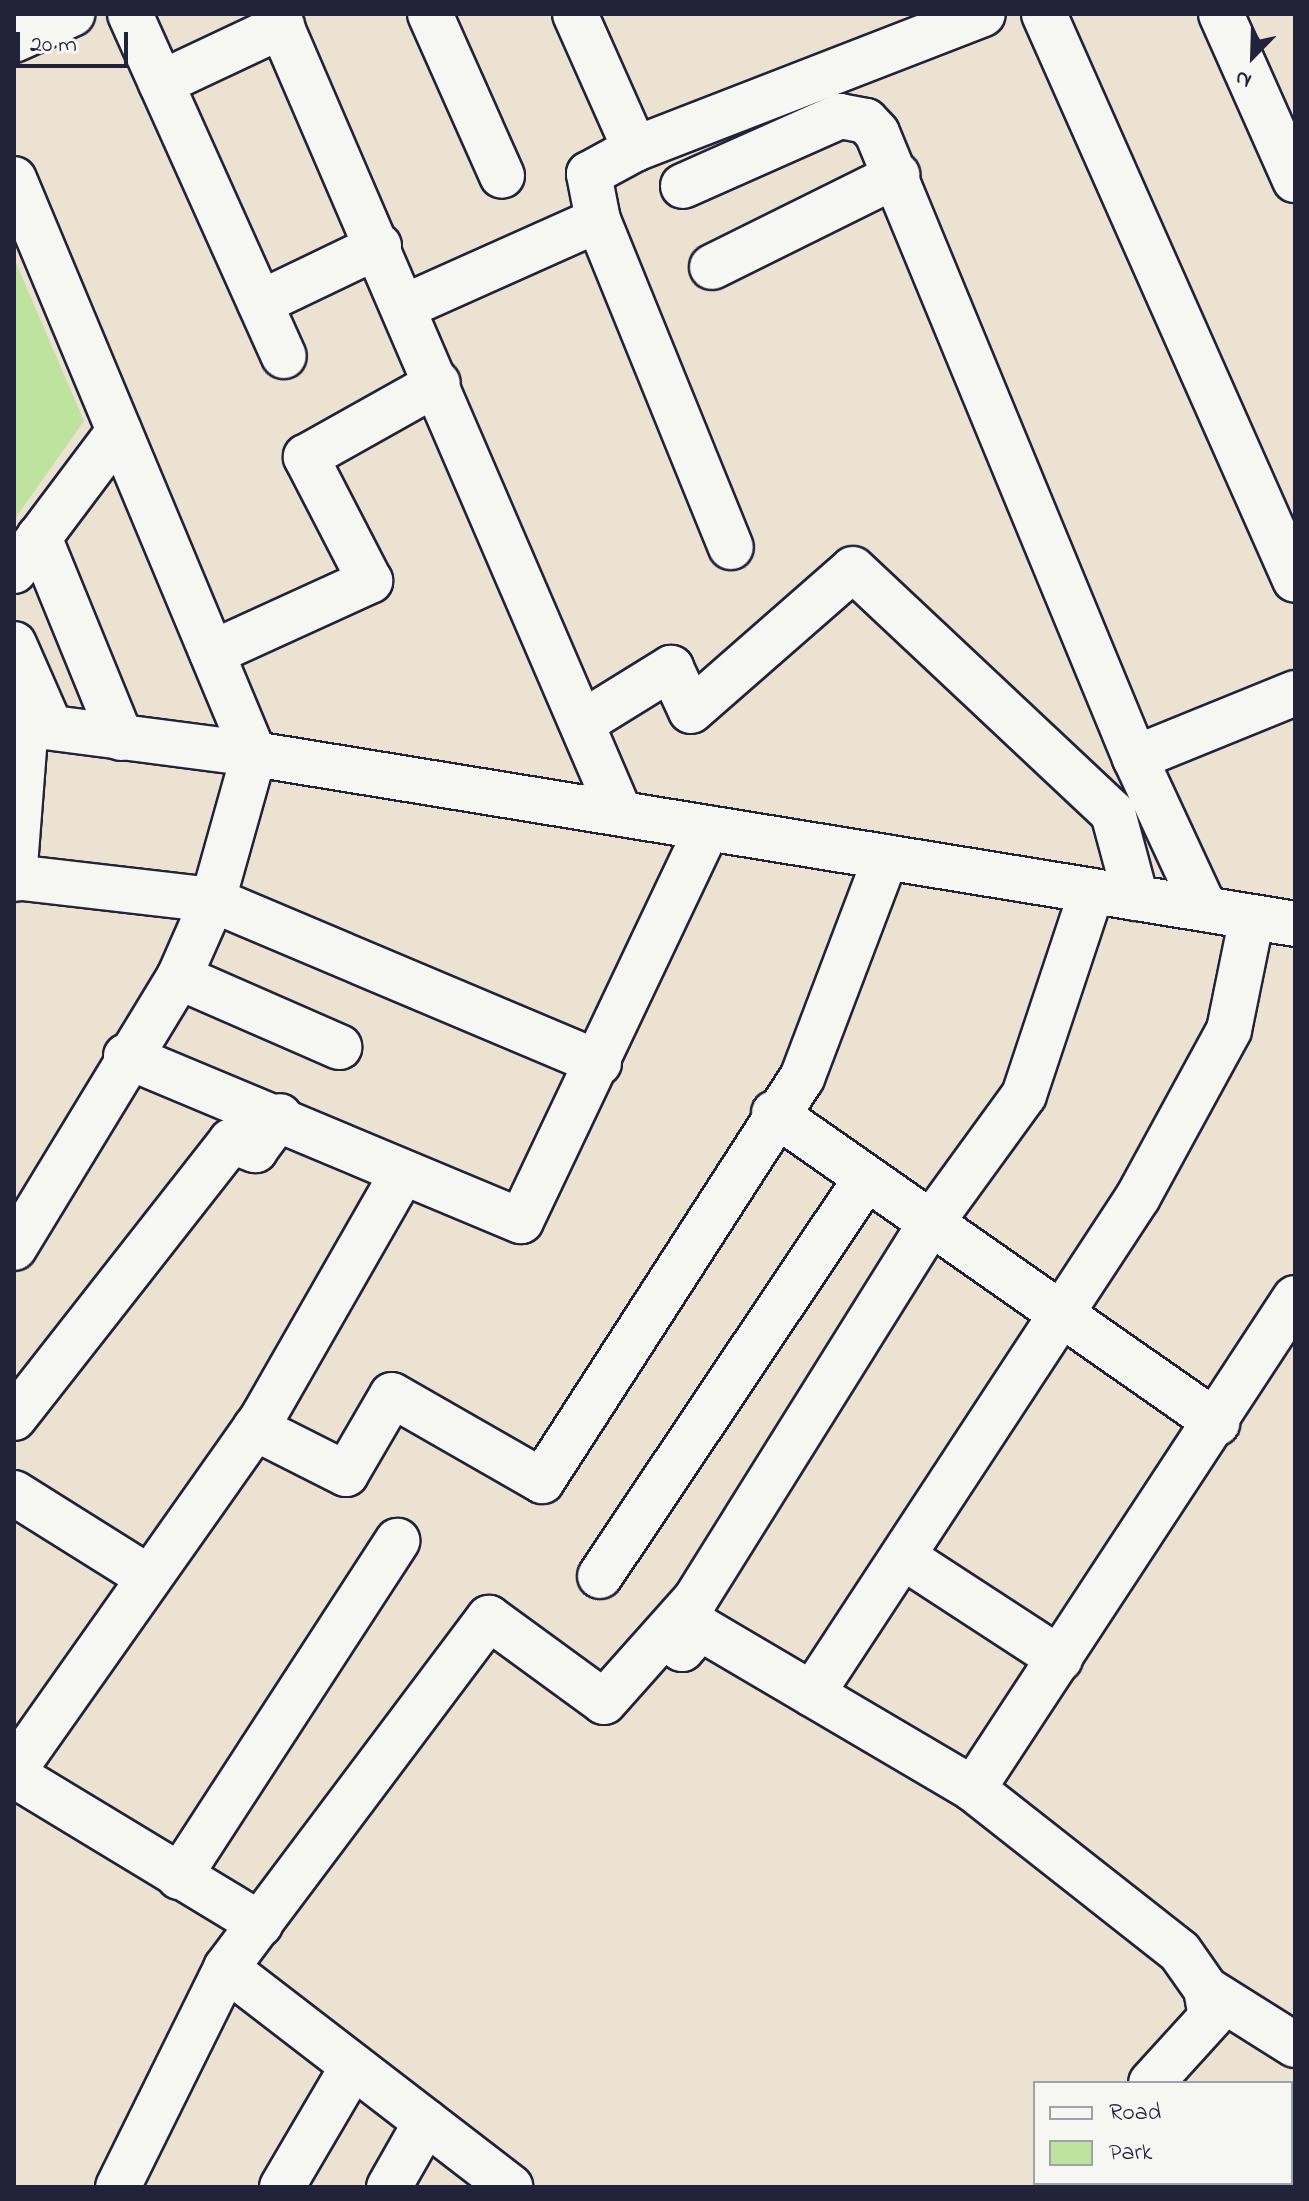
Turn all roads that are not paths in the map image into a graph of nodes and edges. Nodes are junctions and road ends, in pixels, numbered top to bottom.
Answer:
1 (72, 14) edge
2 (130, 14) edge
3 (430, 14) edge
4 (575, 14) edge
5 (983, 14) edge
6 (1044, 14) edge
7 (1221, 14) edge
8 (279, 20) edge
9 (14, 40) edge
10 (161, 83) junction
11 (635, 149) junction
12 (897, 175) junction
13 (502, 176) dead end
14 (14, 179) edge
15 (1295, 180) edge
16 (683, 186) dead end
17 (598, 220) junction
18 (379, 246) junction
19 (712, 267) dead end
20 (260, 303) junction
21 (406, 306) junction
22 (284, 356) dead end
23 (438, 383) junction
24 (119, 431) junction
25 (731, 547) dead end
26 (27, 554) edge
27 (1295, 580) edge
28 (14, 644) edge
29 (212, 653) junction
30 (1295, 693) edge
31 (582, 723) junction
32 (30, 724) edge
33 (121, 738) junction
34 (254, 754) junction
35 (1135, 758) junction
36 (620, 813) junction
37 (708, 828) junction
38 (886, 857) junction
39 (14, 878) edge
40 (1092, 891) junction
41 (1136, 898) junction
42 (213, 900) junction
43 (1205, 909) junction
44 (1252, 917) junction
45 (1295, 924) edge
46 (179, 977) junction
47 (339, 1047) dead end
48 (126, 1056) junction
49 (599, 1063) junction
50 (774, 1113) junction
51 (280, 1116) junction
52 (402, 1174) junction
53 (866, 1178) junction
54 (931, 1223) junction
55 (14, 1248) edge
56 (1295, 1298) edge
57 (1061, 1315) junction
58 (14, 1418) edge
59 (1217, 1423) junction
60 (255, 1428) junction
61 (14, 1493) edge
62 (397, 1541) dead end
63 (905, 1558) junction
64 (600, 1576) dead end
65 (148, 1577) junction
66 (664, 1635) junction
67 (1060, 1659) junction
68 (812, 1694) junction
69 (14, 1773) edge
70 (973, 1789) junction
71 (179, 1877) junction
72 (260, 1924) junction
73 (226, 1968) junction
74 (1206, 1989) junction
75 (1295, 2045) edge
76 (353, 2066) junction
77 (1153, 2081) edge
78 (426, 2122) junction
79 (118, 2187) edge
80 (282, 2187) edge
81 (389, 2187) edge
82 (510, 2187) edge

1 - 9 street
2 - 10 street
3 - 13 street
4 - 11 street
5 - 11 street
6 - 27 street
7 - 15 street
8 - 10 street
8 - 18 street
10 - 20 street
11 - 17 street
12 - 16 street
12 - 19 street
12 - 35 street
14 - 24 street
17 - 21 street
17 - 25 street
18 - 20 street
18 - 21 street
20 - 22 street
21 - 23 street
23 - 29 street
23 - 31 street
24 - 26 street
24 - 29 street
26 - 33 street
28 - 32 street
29 - 34 street
30 - 35 street
31 - 36 street
31 - 41 street
32 - 33 street
32 - 39 street
33 - 34 street
34 - 36 street
34 - 42 street
35 - 43 street
36 - 37 street
37 - 38 street
37 - 49 street
38 - 40 street
38 - 50 street
39 - 42 street
40 - 41 street
40 - 54 street
41 - 43 street
42 - 46 street
42 - 49 street
43 - 44 street
44 - 45 street
44 - 57 street
46 - 47 street
46 - 48 street
48 - 51 street
48 - 55 street
49 - 52 street
50 - 53 street
50 - 60 street
51 - 52 street
51 - 58 street
52 - 60 street
53 - 54 street
53 - 64 street
54 - 57 street
54 - 66 street
56 - 59 street
57 - 59 street
57 - 63 street
59 - 67 street
60 - 65 street
61 - 65 street
62 - 71 street
63 - 67 street
63 - 68 street
65 - 69 street
66 - 68 street
66 - 72 street
67 - 70 street
68 - 70 street
69 - 71 street
70 - 74 street
71 - 72 street
72 - 73 street
73 - 76 street
73 - 79 street
74 - 75 street
74 - 77 street
76 - 78 street
76 - 80 street
78 - 81 street
78 - 82 street

